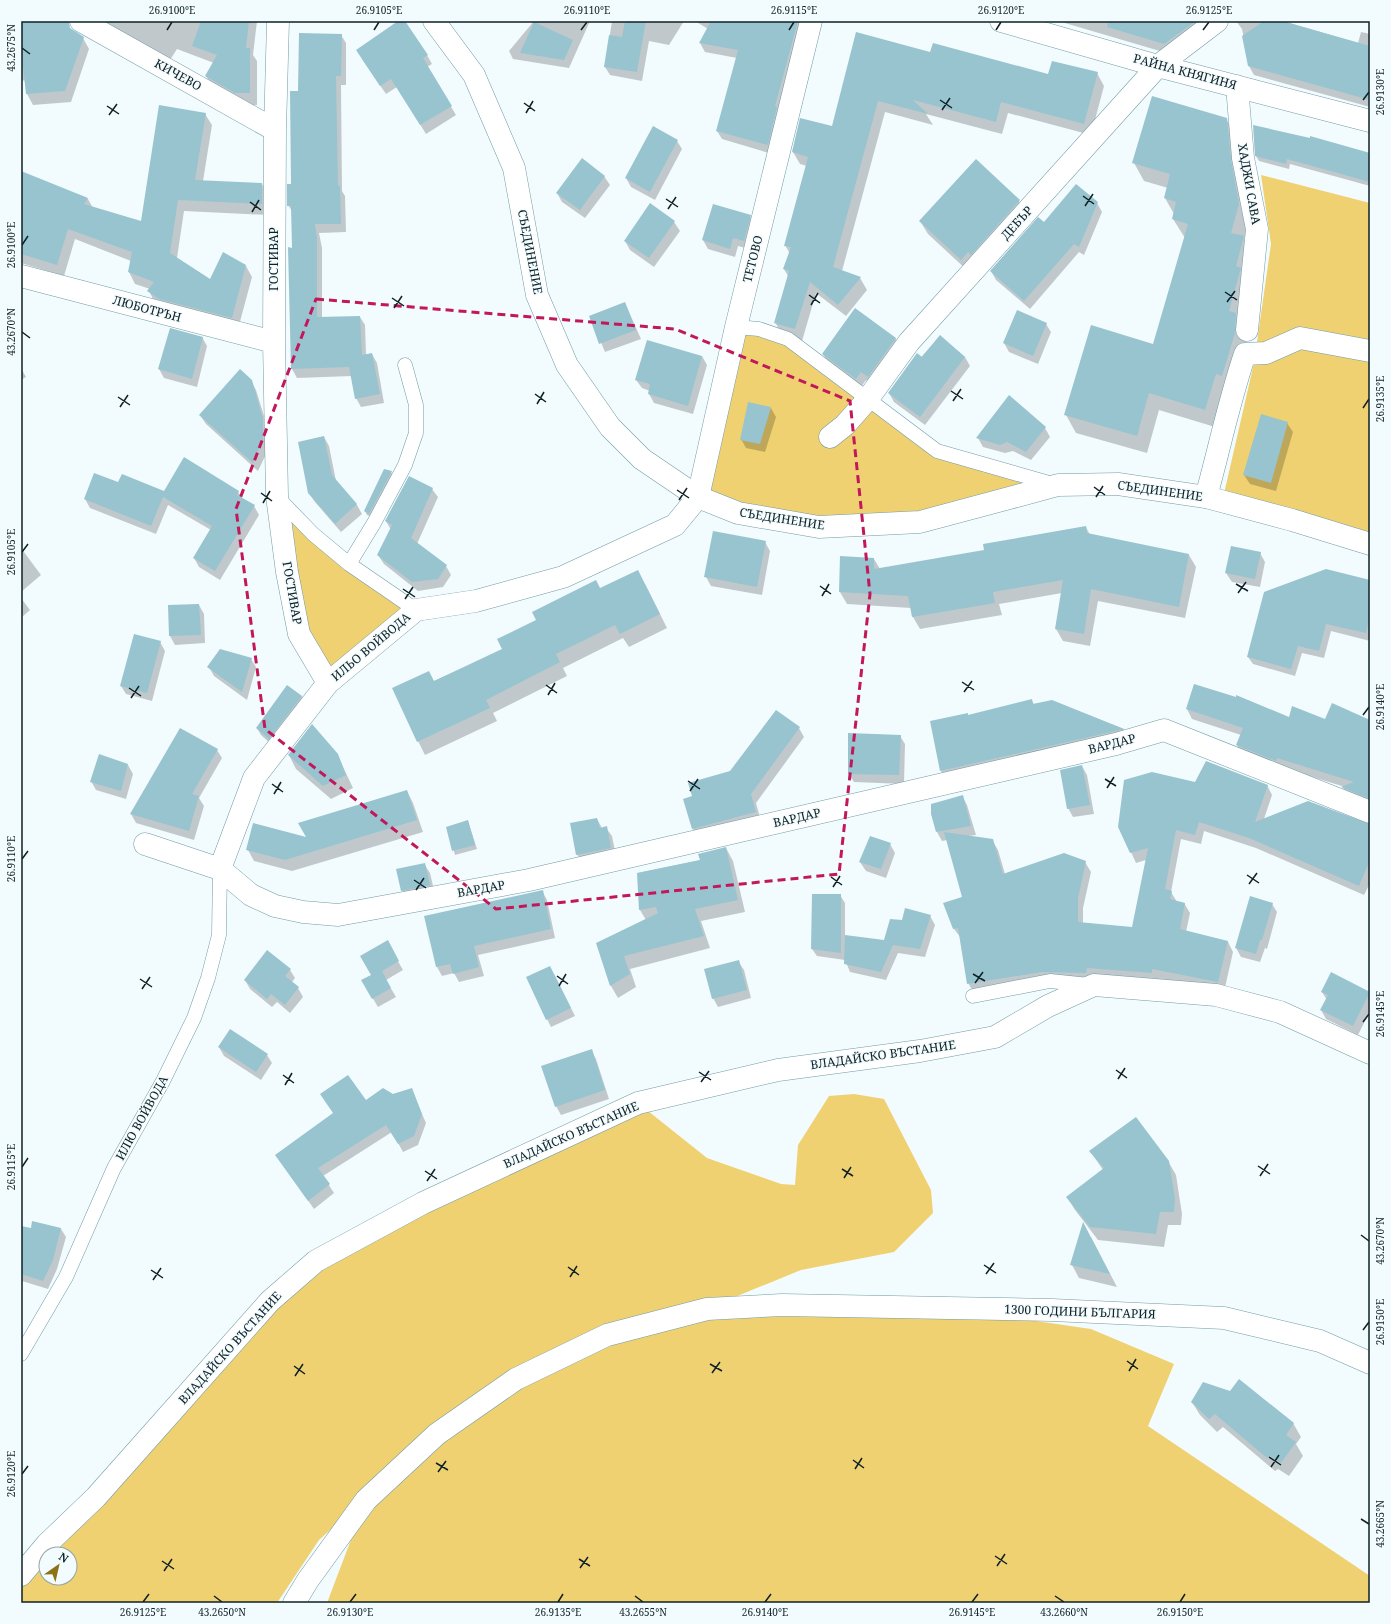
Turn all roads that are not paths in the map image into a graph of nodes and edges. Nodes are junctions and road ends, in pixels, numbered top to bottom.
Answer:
1 (81, 21) edge
2 (278, 21) edge
3 (434, 21) edge
4 (811, 21) edge
5 (1000, 21) edge
6 (1218, 21) edge
7 (1158, 66) junction
8 (1237, 86) junction
9 (1370, 121) edge
10 (275, 130) junction
11 (21, 276) edge
12 (736, 327) junction
13 (1247, 330) dead end
14 (274, 342) junction
15 (1370, 351) edge
16 (405, 365) dead end
17 (867, 400) junction
18 (830, 438) dead end
19 (1058, 485) junction
20 (277, 496) junction
21 (698, 497) junction
22 (1206, 497) junction
23 (1370, 544) edge
24 (349, 564) junction
25 (416, 610) junction
26 (328, 683) junction
27 (1370, 812) edge
28 (145, 844) dead end
29 (220, 869) junction
30 (1094, 985) junction
31 (973, 996) dead end
32 (1370, 1052) edge
33 (21, 1354) edge
34 (1370, 1363) edge
35 (21, 1575) edge
36 (294, 1603) edge

1 - 10 street, КИЧЕВО
2 - 10 street, ГОСТИВАР
3 - 21 street, СЪЕДИНЕНИЕ
4 - 12 street, ТЕТОВО
5 - 7 street, РАЙНА КНЯГИНЯ
6 - 7 street, ДЕБЪР
7 - 8 street, РАЙНА КНЯГИНЯ
7 - 17 street, ДЕБЪР
8 - 9 street, РАЙНА КНЯГИНЯ
8 - 13 street, ХАДЖИ САВА
10 - 14 street, ГОСТИВАР
11 - 14 street, ЛЮБОТРЪН
12 - 17 lane
12 - 21 street, ТЕТОВО
14 - 20 street, ГОСТИВАР
15 - 22 street
16 - 24 lane
17 - 18 street, ДЕБЪР
17 - 19 lane
19 - 21 street, СЪЕДИНЕНИЕ
19 - 22 street, СЪЕДИНЕНИЕ
20 - 24 lane
20 - 26 street, ГОСТИВАР
21 - 25 street, ИЛЬО ВОЙВОДА
22 - 23 street, СЪЕДИНЕНИЕ
24 - 25 lane
25 - 26 street, ИЛЬО ВОЙВОДА
26 - 29 street, ИЛЬО ВОЙВОДА
27 - 29 street, ВАРДАР
28 - 29 street
29 - 33 lane, ИЛЮ ВОЙВОДА
30 - 31 lane
30 - 32 street, ВЛАДАЙСКО ВЪСТАНИЕ
30 - 35 street, ВЛАДАЙСКО ВЪСТАНИЕ
34 - 36 street, 1300 ГОДИНИ БЪЛГАРИЯ

